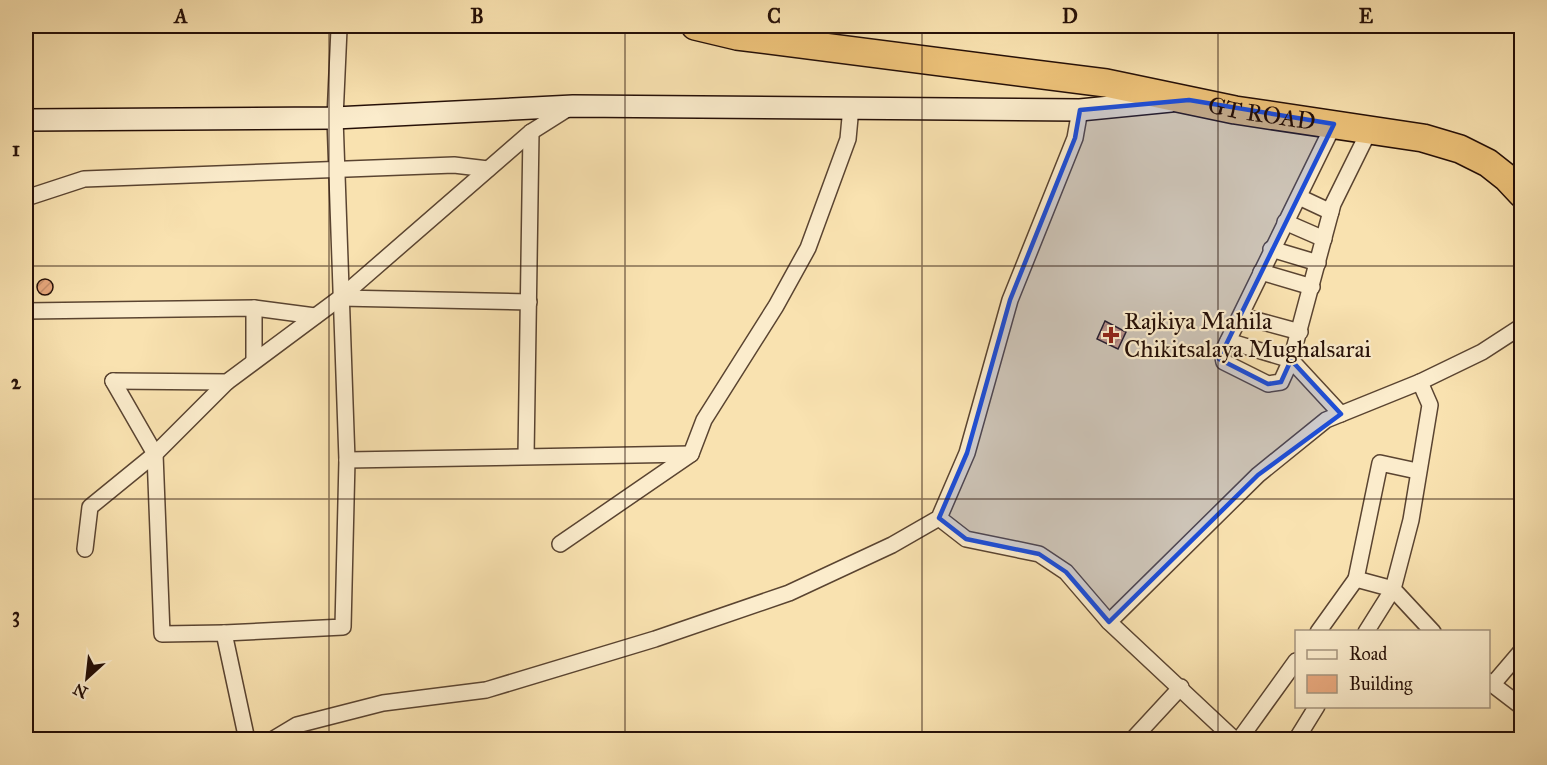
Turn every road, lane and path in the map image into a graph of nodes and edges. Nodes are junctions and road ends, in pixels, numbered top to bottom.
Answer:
1 (695, 26) edge
2 (339, 29) dead end
3 (1198, 101) junction
4 (573, 106) junction
5 (851, 107) junction
6 (1080, 110) junction
7 (335, 118) junction
8 (26, 120) edge
9 (1334, 124) junction
10 (1370, 129) junction
11 (531, 132) junction
12 (488, 169) junction
13 (337, 171) junction
14 (1521, 173) edge
15 (1521, 194) edge
16 (1299, 196) junction
17 (26, 198) edge
18 (1331, 212) junction
19 (1285, 222) junction
20 (1324, 239) junction
21 (1271, 249) junction
22 (1318, 263) junction
23 (1261, 272) junction
24 (1312, 287) junction
25 (340, 298) junction
26 (529, 302) junction
27 (254, 308) junction
28 (26, 311) edge
29 (315, 316) junction
30 (1241, 316) junction
31 (1521, 326) edge
32 (1300, 332) junction
33 (1228, 342) junction
34 (1292, 360) junction
35 (254, 361) junction
36 (227, 381) junction
37 (1420, 382) junction
38 (1341, 414) junction
39 (155, 454) junction
40 (691, 454) junction
41 (526, 456) junction
42 (347, 460) junction
43 (1417, 471) junction
44 (939, 518) junction
45 (560, 544) dead end
46 (85, 549) dead end
47 (1356, 579) junction
48 (1393, 589) junction
49 (1109, 622) junction
50 (1319, 630) edge
51 (1367, 630) edge
52 (1431, 630) edge
53 (224, 633) junction
54 (1521, 650) edge
55 (1295, 662) edge
56 (1491, 682) edge
57 (1181, 687) junction
58 (1521, 707) edge
59 (1316, 708) edge
60 (246, 740) edge
61 (272, 740) edge
62 (1132, 740) edge
63 (1237, 740) edge
64 (1296, 740) edge

1 - 3 highway
2 - 7 street
3 - 6 street
3 - 9 highway, GT ROAD
3 - 14 highway, GT ROAD
4 - 5 street
4 - 7 street
4 - 11 street
5 - 6 street
5 - 40 street
6 - 44 street
7 - 8 street
7 - 13 street
9 - 10 highway, GT ROAD
9 - 16 street
10 - 15 highway, GT ROAD
10 - 18 street
11 - 12 street
11 - 26 street
12 - 13 street
12 - 25 street
13 - 17 street
13 - 25 street
16 - 18 street
16 - 19 street
18 - 20 street
19 - 20 street
19 - 21 street
20 - 22 street
21 - 22 street
21 - 23 street
22 - 24 street
23 - 24 street
23 - 30 street
24 - 32 street
25 - 26 street
25 - 29 street
25 - 42 street
26 - 41 street
27 - 28 street
27 - 29 street
27 - 35 street
29 - 35 street
30 - 32 street
30 - 33 street
31 - 37 street
32 - 34 street
33 - 34 street
33 - 34 street
34 - 38 street
35 - 36 street
36 - 39 street
36 - 39 street
37 - 38 street
37 - 43 street
38 - 49 street
39 - 46 street
39 - 53 street
40 - 41 street
40 - 45 street
41 - 42 street
42 - 53 street
43 - 47 street
43 - 48 street
44 - 49 street
44 - 61 street
47 - 48 street
47 - 50 street
48 - 51 street
48 - 52 street
49 - 57 street
53 - 60 street
54 - 56 street
55 - 63 street
56 - 58 street
57 - 62 street
57 - 63 street
59 - 64 street

